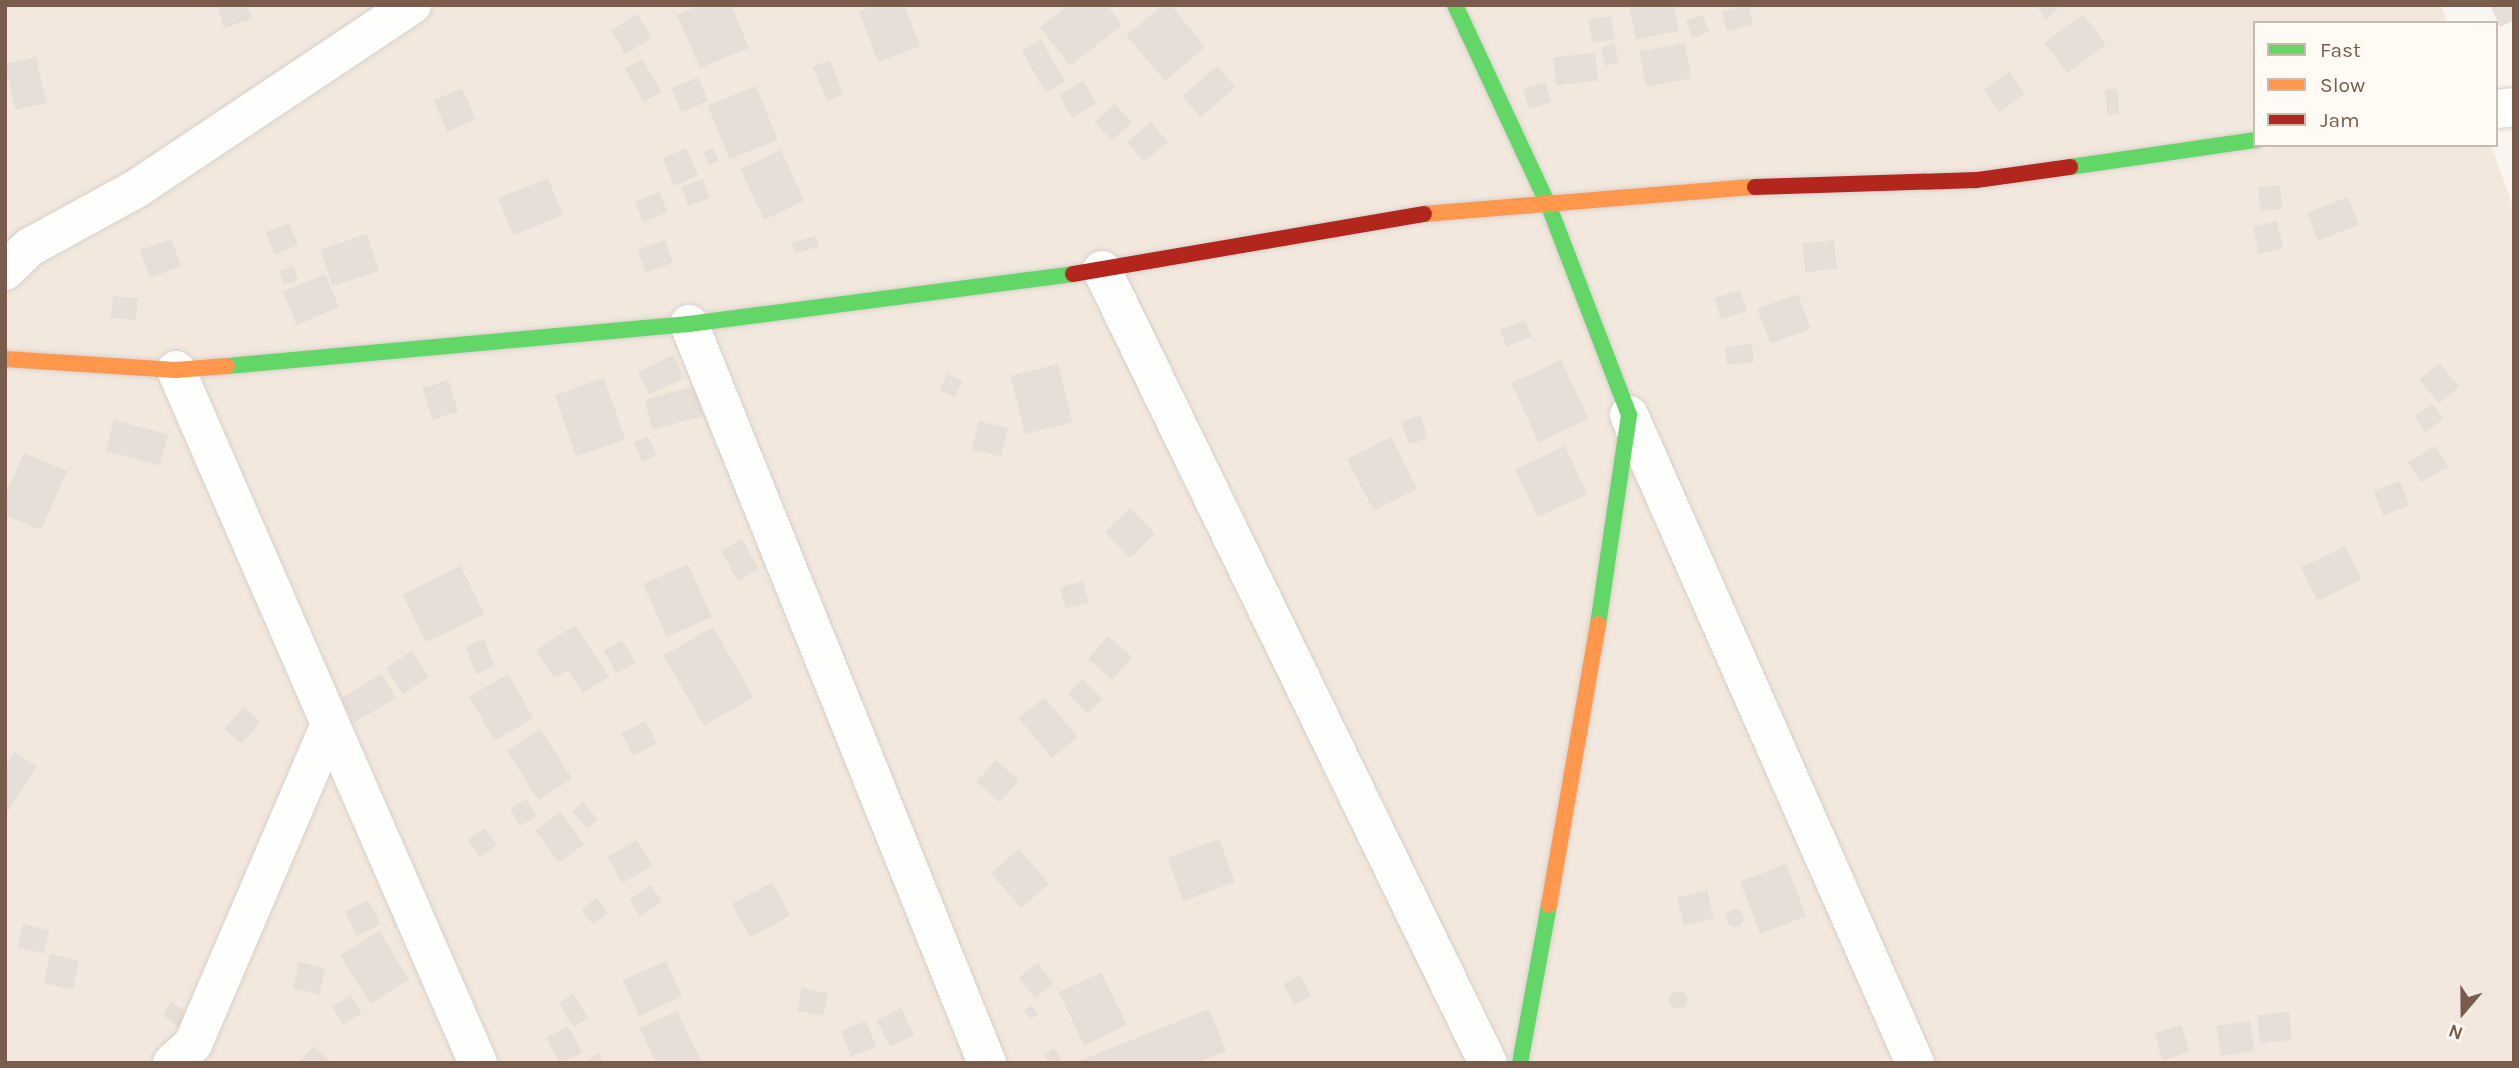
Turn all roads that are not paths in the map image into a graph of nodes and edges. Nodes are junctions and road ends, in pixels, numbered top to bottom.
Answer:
1 (412, 5) edge
2 (1455, 5) edge
3 (2253, 140) edge
4 (1548, 204) junction
5 (1102, 270) junction
6 (5, 271) edge
7 (689, 324) junction
8 (5, 359) edge
9 (176, 370) junction
10 (1629, 415) junction
11 (328, 729) junction
12 (173, 1063) edge
13 (478, 1063) edge
14 (987, 1063) edge
15 (1488, 1063) edge
16 (1520, 1063) edge
17 (1915, 1063) edge

1 - 6 street
2 - 4 street
3 - 4 street
4 - 5 street
4 - 10 street
5 - 7 street
5 - 15 street
7 - 9 street
7 - 14 street
8 - 9 street
9 - 11 street
10 - 16 street
10 - 17 street
11 - 12 street
11 - 13 street

